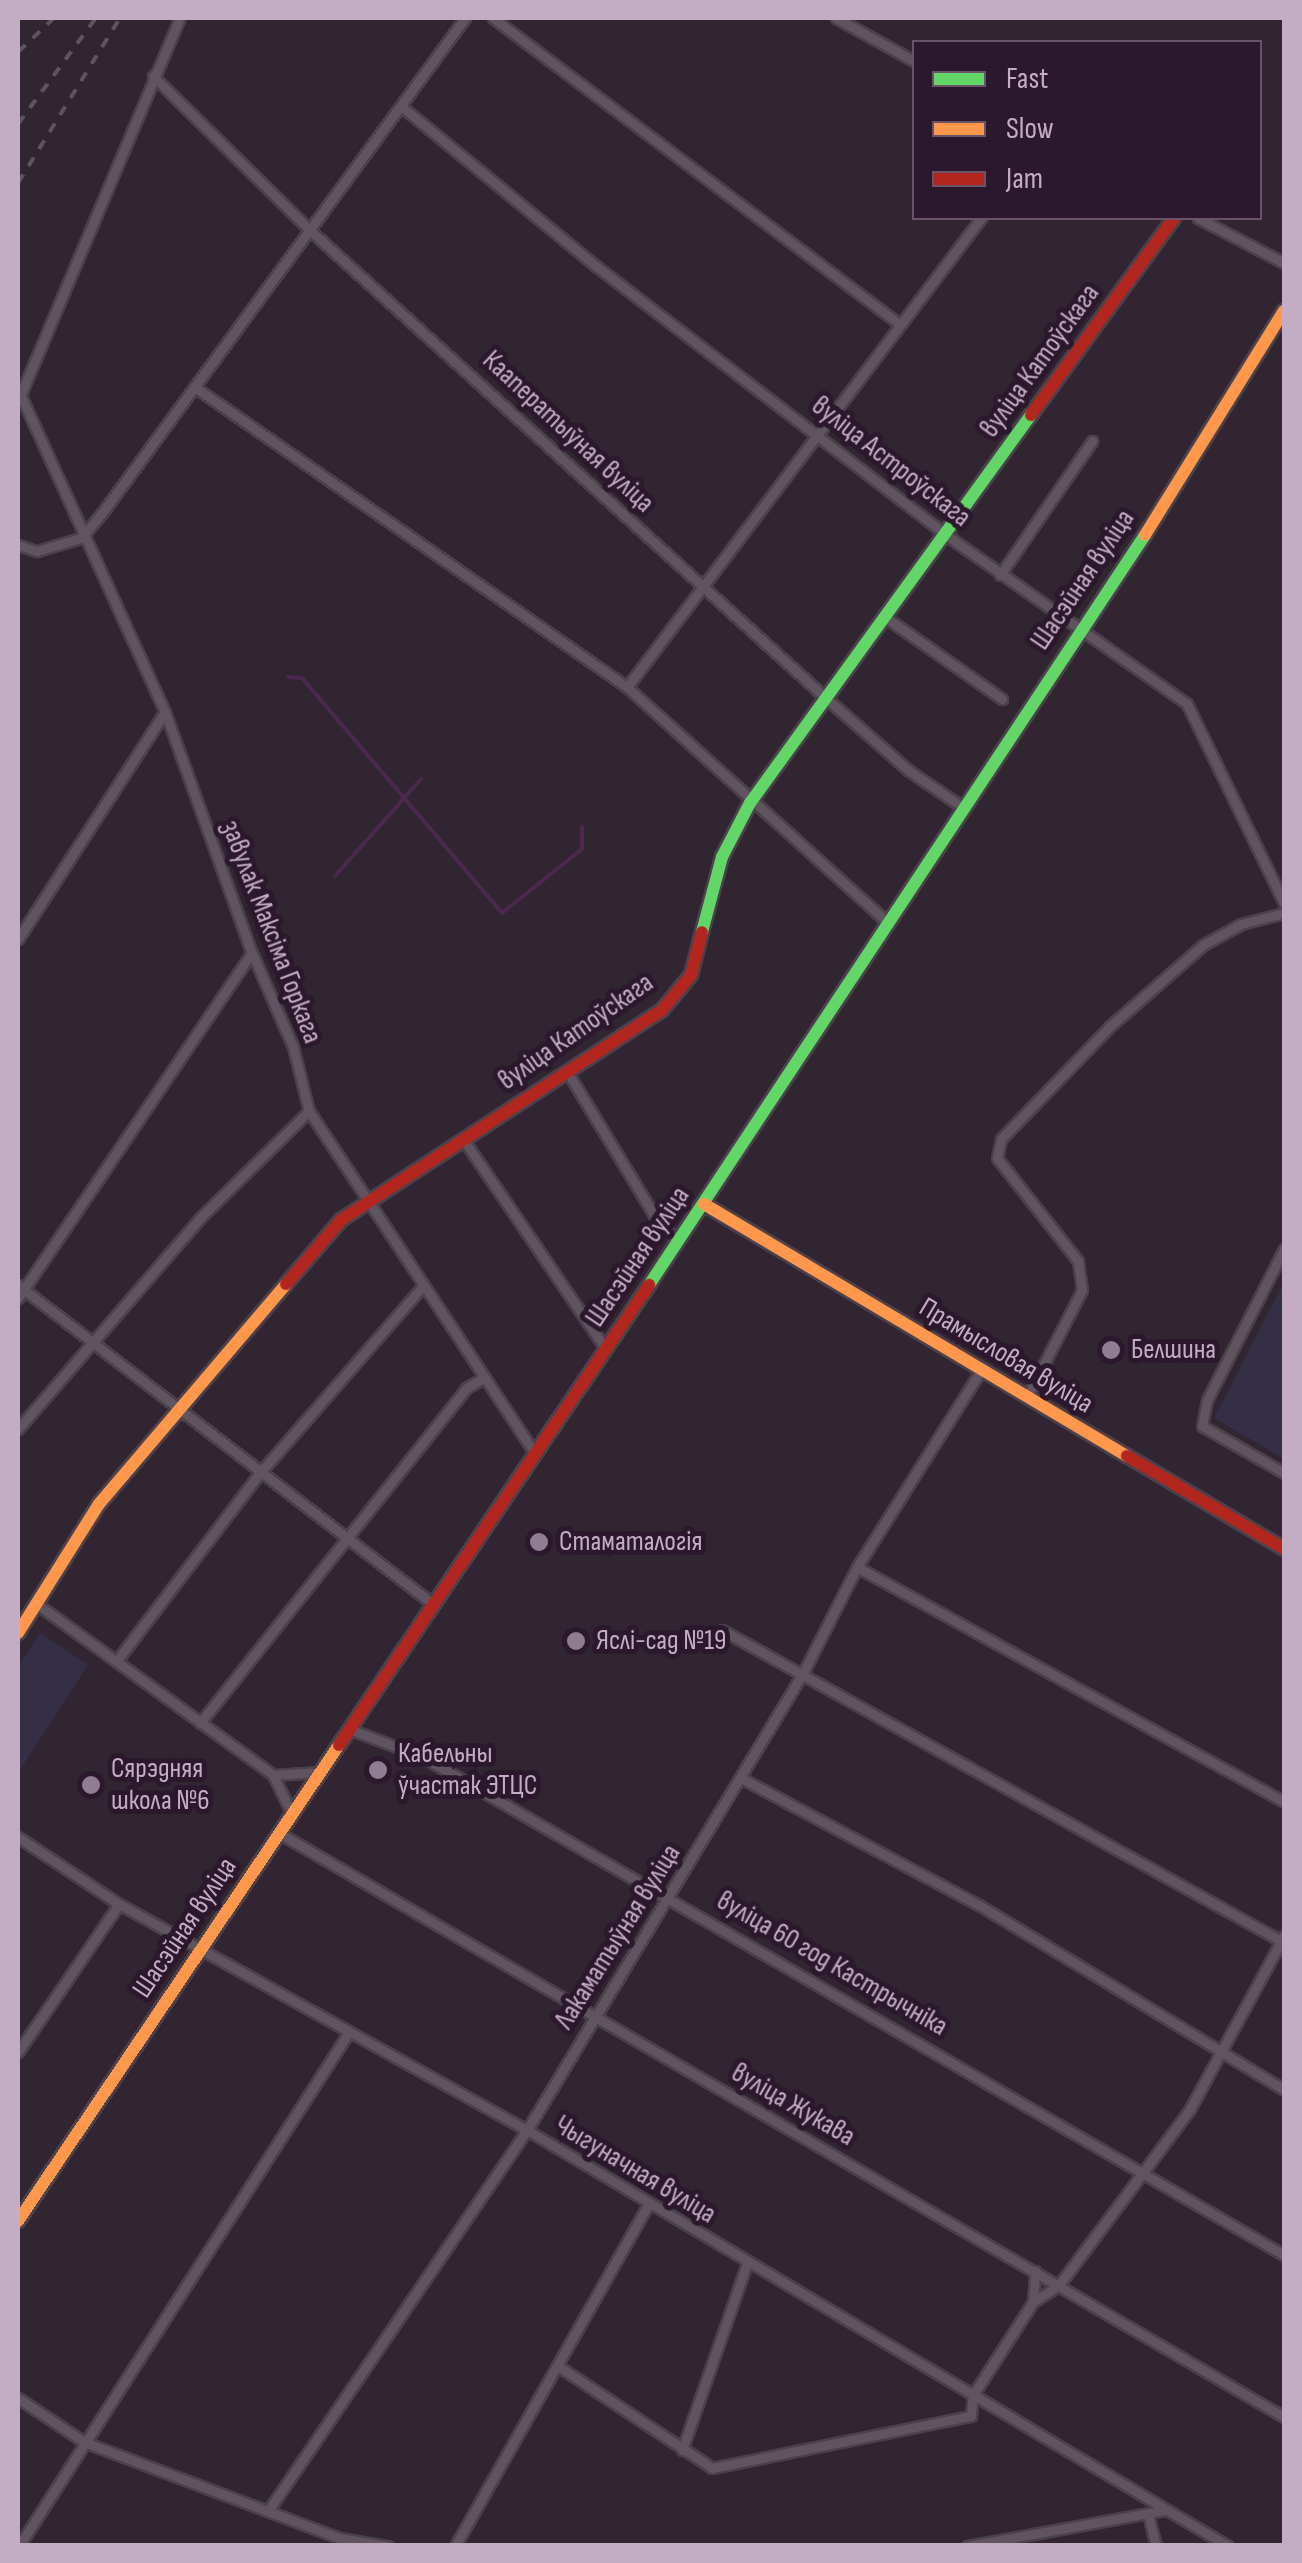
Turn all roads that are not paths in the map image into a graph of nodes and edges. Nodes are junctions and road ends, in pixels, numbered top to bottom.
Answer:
1 (180, 18) edge
2 (464, 18) edge
3 (493, 18) edge
4 (836, 18) edge
5 (912, 60) edge
6 (153, 76) junction
7 (401, 106) junction
8 (979, 220) edge
9 (1173, 220) edge
10 (1202, 220) edge
11 (313, 233) junction
12 (1284, 263) edge
13 (1284, 311) edge
14 (898, 323) junction
15 (196, 388) junction
16 (19, 400) edge
17 (817, 432) junction
18 (1092, 441) dead end
19 (946, 535) junction
20 (80, 538) junction
21 (18, 544) edge
22 (1000, 575) junction
23 (702, 586) junction
24 (886, 617) junction
25 (1078, 631) junction
26 (627, 687) junction
27 (827, 699) junction
28 (1002, 699) dead end
29 (164, 712) junction
30 (750, 803) junction
31 (964, 808) junction
32 (1284, 903) edge
33 (1284, 913) edge
34 (889, 924) junction
35 (18, 939) edge
36 (252, 954) junction
37 (568, 1073) junction
38 (309, 1112) junction
39 (463, 1139) junction
40 (369, 1200) junction
41 (704, 1204) junction
42 (678, 1242) junction
43 (1284, 1249) edge
44 (423, 1286) junction
45 (20, 1291) edge
46 (92, 1336) junction
47 (606, 1348) junction
48 (981, 1370) junction
49 (484, 1378) junction
50 (1026, 1397) junction
51 (182, 1414) junction
52 (18, 1428) edge
53 (534, 1454) junction
54 (1284, 1473) edge
55 (258, 1476) junction
56 (343, 1540) junction
57 (1284, 1549) edge
58 (857, 1567) junction
59 (37, 1604) junction
60 (434, 1604) junction
61 (722, 1630) dead end
62 (18, 1633) edge
63 (118, 1659) junction
64 (804, 1673) junction
65 (200, 1723) junction
66 (349, 1729) junction
67 (320, 1772) junction
68 (273, 1775) junction
69 (740, 1778) junction
70 (1284, 1802) edge
71 (292, 1814) junction
72 (279, 1833) junction
73 (18, 1837) edge
74 (671, 1898) junction
75 (119, 1904) junction
76 (1283, 1940) edge
77 (200, 1950) junction
78 (594, 2016) junction
79 (347, 2034) junction
80 (18, 2052) edge
81 (1220, 2052) junction
82 (1284, 2090) edge
83 (526, 2130) junction
84 (1144, 2168) junction
85 (648, 2207) junction
86 (18, 2221) edge
87 (1284, 2255) edge
88 (747, 2263) junction
89 (1035, 2271) junction
90 (1059, 2285) junction
91 (1033, 2302) junction
92 (558, 2366) junction
93 (973, 2394) junction
94 (18, 2398) edge
95 (1284, 2417) edge
96 (84, 2442) junction
97 (682, 2450) junction
98 (1166, 2510) junction
99 (268, 2511) junction
100 (1148, 2514) junction
101 (340, 2542) edge
102 (18, 2546) edge
103 (388, 2546) edge
104 (456, 2546) edge
105 (967, 2546) edge
106 (1156, 2546) edge
107 (1228, 2546) edge

1 - 6 street
2 - 7 street
3 - 14 street
4 - 5 street
6 - 11 street, Кааператыўная вуліца
6 - 16 street
7 - 11 street
7 - 17 street, вуліца Астроўскага
8 - 14 street
9 - 19 street, вуліца Катоўскага
10 - 12 street
11 - 15 street
11 - 23 street, Кааператыўная вуліца
13 - 25 street, Шасэйная вуліца
14 - 17 street
15 - 20 street
15 - 26 street
16 - 20 street, завулак Максіма Горкага
17 - 19 street, вуліца Астроўскага
17 - 23 street
18 - 22 street
19 - 22 street, вуліца Астроўскага
19 - 24 street, вуліца Катоўскага
20 - 21 street
20 - 29 street, завулак Максіма Горкага
22 - 25 street, вуліца Астроўскага
23 - 26 street
23 - 27 street, Кааператыўная вуліца
24 - 27 street, вуліца Катоўскага
24 - 28 street
25 - 31 street, Шасэйная вуліца
25 - 32 street, вуліца Астроўскага
26 - 30 street
27 - 30 street, вуліца Катоўскага
27 - 31 street, Кааператыўная вуліца
29 - 35 street
29 - 36 street, завулак Максіма Горкага
30 - 34 street
30 - 37 street, вуліца Катоўскага
31 - 34 street, Шасэйная вуліца
33 - 50 street
34 - 41 street, Шасэйная вуліца
36 - 38 street, завулак Максіма Горкага
36 - 45 street
37 - 39 street, вуліца Катоўскага
37 - 42 street
38 - 40 street, завулак Максіма Горкага
38 - 46 street
39 - 40 street, вуліца Катоўскага
39 - 47 street
40 - 44 street, завулак Максіма Горкага
40 - 51 street, вуліца Катоўскага
41 - 42 street, Шасэйная вуліца
41 - 48 street, Прамысловая вуліца
42 - 47 street, Шасэйная вуліца
43 - 54 street
44 - 49 street, завулак Максіма Горкага
44 - 55 street
45 - 46 street
46 - 51 street
46 - 52 street
47 - 53 street, Шасэйная вуліца
48 - 50 street, Прамысловая вуліца
48 - 58 street, Лакаматыўная вуліца
49 - 53 street, завулак Максіма Горкага
49 - 56 street
50 - 57 street, Прамысловая вуліца
51 - 55 street
51 - 59 street, вуліца Катоўскага
53 - 60 street, Шасэйная вуліца
55 - 56 street
55 - 63 street
56 - 60 street
56 - 65 street
58 - 64 street, Лакаматыўная вуліца
58 - 70 street
59 - 62 street, вуліца Катоўскага
59 - 63 street
60 - 66 street, Шасэйная вуліца
61 - 64 street
63 - 65 street
64 - 69 street, Лакаматыўная вуліца
64 - 76 street
65 - 68 street
66 - 67 street, Шасэйная вуліца
66 - 74 street, вуліца 60 год Кастрычніка
67 - 68 street
67 - 71 street, Шасэйная вуліца
68 - 71 street
69 - 74 street, Лакаматыўная вуліца
69 - 81 street
71 - 72 street, Шасэйная вуліца
72 - 77 street, Шасэйная вуліца
72 - 78 street, вуліца Жукава
73 - 75 street, Чыгуначная вуліца
74 - 78 street, Лакаматыўная вуліца
74 - 84 street, вуліца 60 год Кастрычніка
75 - 77 street, Чыгуначная вуліца
75 - 80 street
76 - 81 street
77 - 79 street, Чыгуначная вуліца
77 - 86 street, Шасэйная вуліца
78 - 83 street, Лакаматыўная вуліца
78 - 89 street, вуліца Жукава
79 - 83 street, Чыгуначная вуліца
79 - 96 street
81 - 82 street
81 - 84 street
83 - 85 street, Чыгуначная вуліца
83 - 99 street, Лакаматыўная вуліца
84 - 87 street, вуліца 60 год Кастрычніка
84 - 90 street
85 - 88 street, Чыгуначная вуліца
85 - 92 street
88 - 93 street, Чыгуначная вуліца
88 - 97 street
89 - 90 street, вуліца Жукава
89 - 91 street
90 - 91 street
90 - 95 street, вуліца Жукава
91 - 93 street
92 - 97 street
92 - 104 street
93 - 97 street
93 - 98 street, Чыгуначная вуліца
94 - 96 street
96 - 99 street
96 - 102 street
98 - 100 street
98 - 107 street, Чыгуначная вуліца
99 - 101 street
100 - 105 street
100 - 106 street
101 - 103 street

